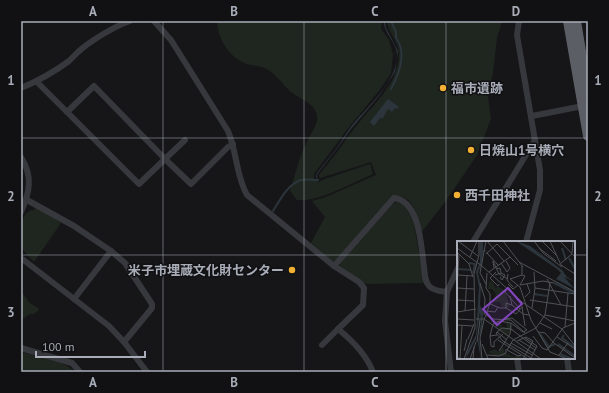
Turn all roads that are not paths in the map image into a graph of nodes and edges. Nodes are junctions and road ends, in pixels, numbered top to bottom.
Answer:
1 (130, 21) edge
2 (154, 21) edge
3 (519, 21) edge
4 (568, 21) edge
5 (576, 21) edge
6 (37, 82) junction
7 (21, 88) edge
8 (588, 94) edge
9 (585, 106) edge
10 (67, 112) junction
11 (532, 116) junction
12 (588, 136) edge
13 (185, 140) dead end
14 (535, 140) junction
15 (233, 144) junction
16 (21, 157) edge
17 (165, 160) junction
18 (27, 200) junction
19 (21, 212) edge
20 (474, 241) edge
21 (526, 241) edge
22 (111, 251) junction
23 (21, 259) edge
24 (334, 266) junction
25 (457, 270) edge
26 (447, 292) junction
27 (74, 299) junction
28 (338, 329) junction
29 (124, 342) junction
30 (322, 345) dead end
31 (21, 348) edge
32 (517, 359) edge
33 (567, 359) edge
34 (80, 372) edge
35 (147, 372) edge
36 (372, 372) edge
37 (451, 372) edge
38 (519, 372) edge
39 (569, 372) edge

1 - 6 street
2 - 15 street
3 - 11 street
4 - 9 highway
5 - 8 highway
6 - 7 street
6 - 10 street
9 - 11 street
9 - 12 highway
10 - 17 street
10 - 17 street
11 - 14 street
13 - 17 street
14 - 20 street
14 - 21 street
15 - 17 street
15 - 24 street
16 - 18 street
18 - 19 street
18 - 22 street
22 - 27 street
22 - 29 street
23 - 27 street
24 - 26 street
24 - 28 street
25 - 26 street
26 - 37 street
27 - 29 street
28 - 30 street
28 - 36 street
29 - 35 street
31 - 34 street
32 - 38 street
33 - 39 street

